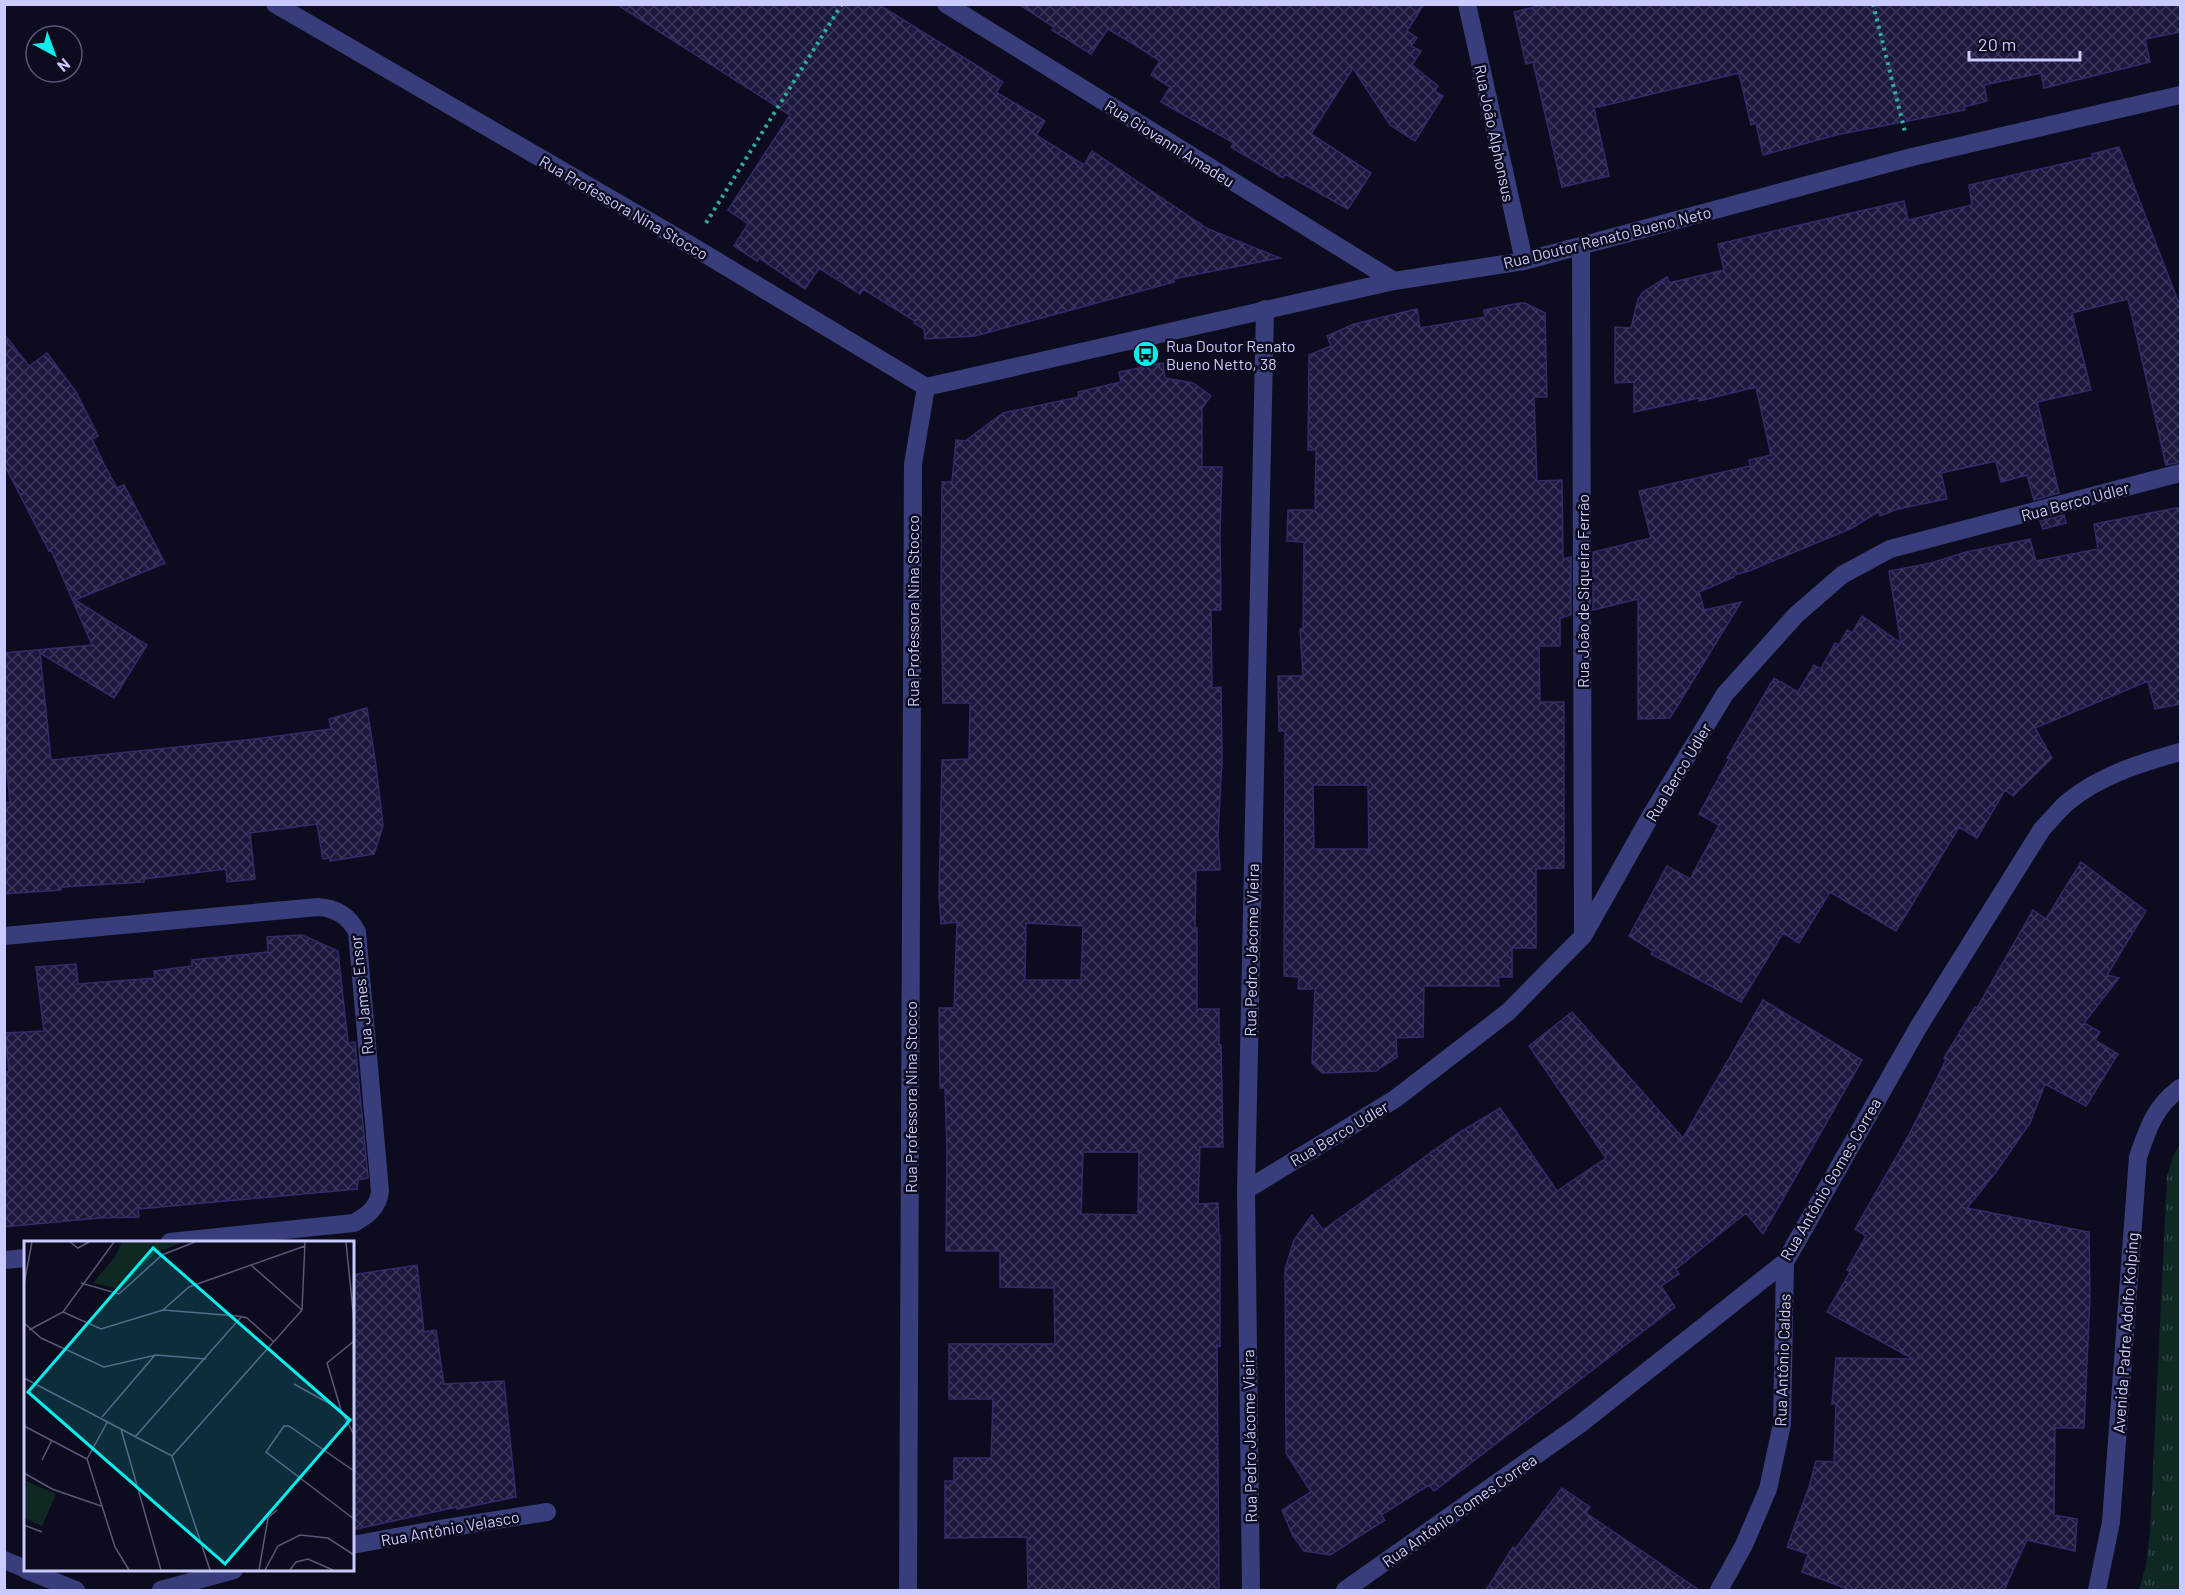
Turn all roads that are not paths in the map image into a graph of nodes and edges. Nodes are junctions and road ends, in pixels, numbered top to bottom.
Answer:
1 (275, 4) edge
2 (946, 4) edge
3 (1467, 4) edge
4 (2181, 95) edge
5 (1581, 246) junction
6 (1524, 261) junction
7 (1394, 281) junction
8 (1265, 309) junction
9 (926, 387) junction
10 (2181, 473) edge
11 (2181, 752) edge
12 (4, 936) edge
13 (1583, 936) junction
14 (2181, 1088) edge
15 (1246, 1190) junction
16 (180, 1241) edge
17 (24, 1258) edge
18 (4, 1260) edge
19 (1785, 1262) junction
20 (547, 1512) dead end
21 (354, 1545) edge
22 (4, 1560) edge
23 (24, 1568) edge
24 (31, 1571) edge
25 (227, 1571) edge
26 (76, 1590) edge
27 (161, 1590) edge
28 (908, 1590) edge
29 (1251, 1590) edge
30 (1345, 1590) edge
31 (1719, 1590) edge
32 (2097, 1590) edge

1 - 9 street, Rua Professora Nina Stocco
2 - 7 street, Rua Giovanni Amadeu
3 - 6 street, Rua João Alphonsus
4 - 5 street, Rua Doutor Renato Bueno Neto
5 - 6 street, Rua Doutor Renato Bueno Neto
5 - 13 street, Rua João de Siqueira Ferrão
6 - 7 street, Rua Doutor Renato Bueno Neto
7 - 8 street, Rua Doutor Renato Bueno Neto
8 - 9 street, Rua Doutor Renato Bueno Neto
8 - 15 street, Rua Pedro Jácome Vieira
9 - 28 street, Rua Professora Nina Stocco
10 - 13 street, Rua Berco Udler
11 - 19 street, Rua Antônio Gomes Correa
12 - 16 street, Rua James Ensor
13 - 15 street, Rua Berco Udler
14 - 32 street, Avenida Padre Adolfo Kolping
15 - 29 street, Rua Pedro Jácome Vieira
17 - 18 street
19 - 30 street, Rua Antônio Gomes Correa
19 - 31 street, Rua Antônio Caldas
20 - 21 street, Rua Antônio Velasco
22 - 23 street
24 - 26 street
25 - 27 street

